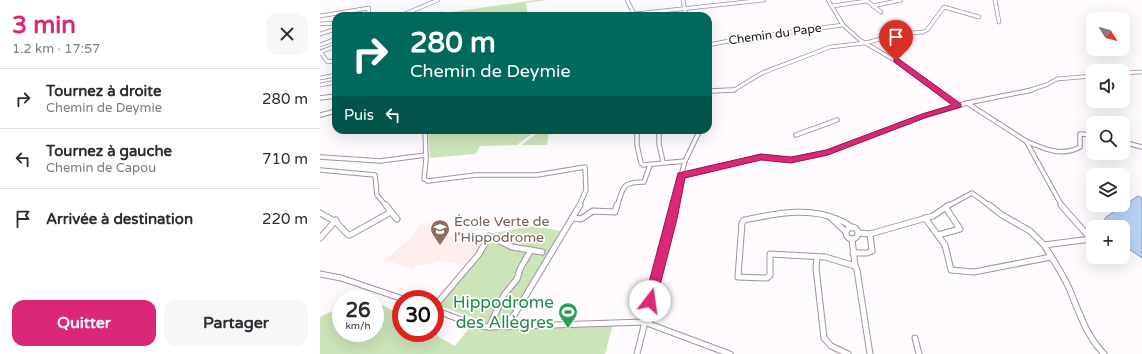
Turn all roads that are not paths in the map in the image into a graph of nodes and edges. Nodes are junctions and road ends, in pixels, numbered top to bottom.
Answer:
1 (438, 0) edge
2 (627, 0) edge
3 (683, 0) edge
4 (764, 0) edge
5 (828, 0) edge
6 (901, 0) edge
7 (995, 0) edge
8 (832, 6) junction
9 (873, 6) junction
10 (684, 9) junction
11 (344, 12) edge
12 (368, 12) edge
13 (410, 12) edge
14 (633, 12) edge
15 (654, 12) edge
16 (685, 12) edge
17 (881, 12) dead end
18 (332, 14) edge
19 (320, 16) edge
20 (979, 17) dead end
21 (998, 22) dead end
22 (332, 23) edge
23 (320, 24) edge
24 (843, 25) junction
25 (332, 30) edge
26 (322, 34) edge
27 (332, 41) edge
28 (865, 43) junction
29 (320, 45) edge
30 (712, 45) edge
31 (332, 48) edge
32 (320, 52) edge
33 (320, 52) edge
34 (332, 61) edge
35 (1142, 72) edge
36 (1130, 73) edge
37 (332, 76) edge
38 (1086, 77) edge
39 (320, 78) edge
40 (332, 83) edge
41 (320, 85) edge
42 (712, 91) edge
43 (332, 96) edge
44 (320, 98) edge
45 (967, 103) junction
46 (958, 106) junction
47 (332, 112) edge
48 (320, 115) edge
49 (837, 120) dead end
50 (425, 134) edge
51 (637, 134) edge
52 (659, 134) edge
53 (698, 134) edge
54 (796, 134) dead end
55 (1086, 134) edge
56 (1026, 141) junction
57 (1130, 144) edge
58 (1142, 147) edge
59 (426, 155) junction
60 (320, 157) edge
61 (685, 160) junction
62 (663, 162) junction
63 (650, 165) junction
64 (320, 170) edge
65 (681, 176) junction
66 (946, 208) junction
67 (391, 212) junction
68 (320, 213) edge
69 (829, 217) junction
70 (572, 218) junction
71 (925, 218) junction
72 (336, 220) junction
73 (397, 220) dead end
74 (852, 228) junction
75 (846, 232) junction
76 (859, 233) junction
77 (870, 234) junction
78 (938, 235) junction
79 (320, 238) edge
80 (852, 239) junction
81 (1044, 245) junction
82 (530, 250) junction
83 (542, 252) dead end
84 (853, 253) junction
85 (817, 257) junction
86 (1051, 257) junction
87 (856, 268) junction
88 (320, 274) edge
89 (392, 295) edge
90 (444, 295) edge
91 (444, 313) edge
92 (644, 322) junction
93 (489, 327) junction
94 (507, 327) junction
95 (915, 338) dead end
96 (721, 352) edge
97 (638, 354) edge
98 (730, 354) edge
99 (848, 354) edge
100 (870, 354) edge
101 (919, 354) edge
102 (1104, 354) edge

1 - 13 street
2 - 14 street
3 - 10 street
4 - 10 street
5 - 8 street
6 - 9 street
7 - 21 street
8 - 9 street
8 - 24 street
9 - 17 street
10 - 15 street
10 - 16 street
11 - 12 street
18 - 19 street
20 - 28 street
22 - 23 street
24 - 28 street
24 - 30 street, Chemin du Pape
25 - 26 street
27 - 29 street
28 - 42 street
28 - 46 street
31 - 33 street
32 - 34 street
35 - 36 street
37 - 39 street
38 - 45 street
40 - 41 street
43 - 44 street
45 - 46 street
45 - 56 street
46 - 65 street
47 - 48 street
49 - 54 street
50 - 59 street
51 - 63 street
52 - 62 street
53 - 61 street
55 - 56 street
56 - 81 street
57 - 58 street
59 - 60 street
59 - 70 street
61 - 62 street
61 - 65 street
62 - 63 street
63 - 70 street
64 - 67 street
65 - 92 street
66 - 71 street
66 - 78 street
66 - 81 street
67 - 72 street
67 - 73 street
68 - 72 street
69 - 74 street
69 - 75 street
69 - 85 street
70 - 94 street
71 - 77 street
71 - 78 street
72 - 79 street
74 - 75 street
74 - 76 street
75 - 80 street
76 - 77 street
76 - 80 street
77 - 84 street
78 - 86 street
80 - 84 street
81 - 86 street
82 - 83 street
82 - 90 street
82 - 93 street
84 - 87 street
85 - 87 street
85 - 99 street
86 - 102 street
87 - 100 street
88 - 89 street
91 - 93 street
92 - 94 street
92 - 96 street
92 - 97 street
93 - 94 street
95 - 101 street
96 - 98 street

